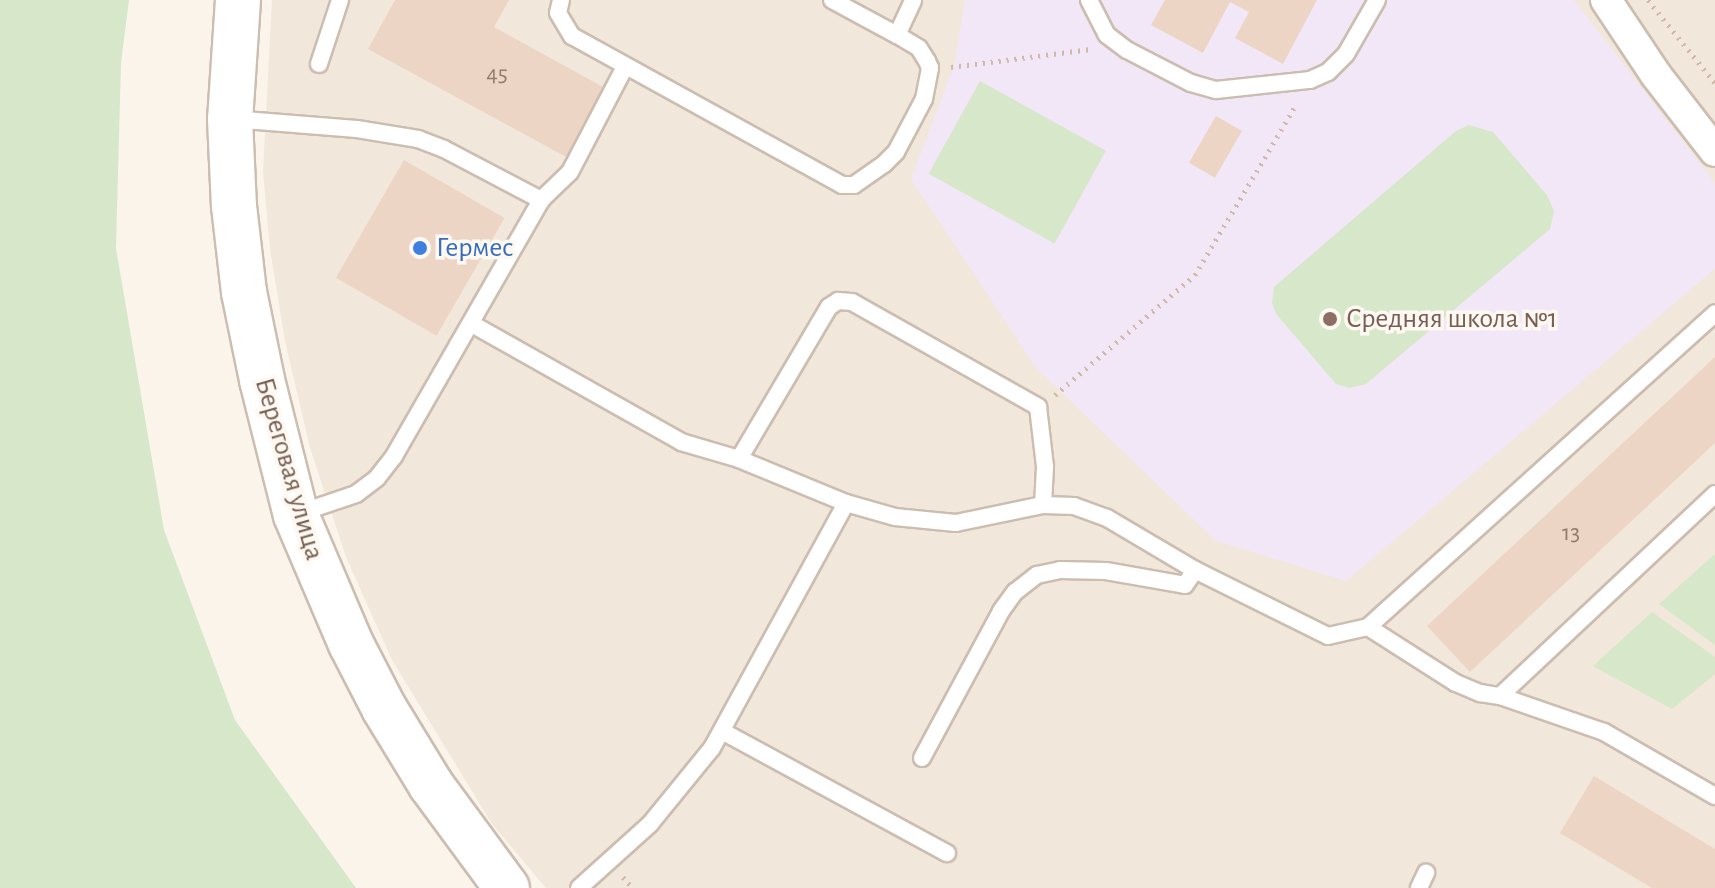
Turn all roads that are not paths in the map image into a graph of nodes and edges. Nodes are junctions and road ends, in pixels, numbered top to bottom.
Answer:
1 (238, 0) edge
2 (340, 0) edge
3 (561, 0) edge
4 (832, 0) edge
5 (913, 0) edge
6 (1089, 0) edge
7 (1377, 0) edge
8 (1606, 0) edge
9 (897, 35) junction
10 (319, 64) dead end
11 (625, 67) junction
12 (230, 119) junction
13 (1715, 151) edge
14 (541, 200) junction
15 (1715, 313) edge
16 (472, 324) junction
17 (739, 459) junction
18 (1715, 494) edge
19 (846, 503) junction
20 (1043, 505) junction
21 (296, 515) junction
22 (1195, 570) junction
23 (1368, 627) junction
24 (1500, 696) junction
25 (722, 731) junction
26 (922, 758) dead end
27 (1715, 796) edge
28 (947, 853) dead end
29 (507, 888) edge
30 (579, 888) edge

1 - 12 main road, Береговая улица
2 - 10 lane
3 - 11 lane
4 - 9 lane
5 - 9 lane
6 - 7 lane
8 - 13 street
9 - 11 lane
11 - 14 lane
12 - 14 lane
12 - 21 main road, Береговая улица
14 - 16 lane
15 - 23 lane
16 - 17 lane
16 - 21 lane
17 - 19 lane
17 - 20 lane
18 - 24 lane
19 - 20 lane
19 - 25 lane
20 - 22 lane
21 - 29 main road, Береговая улица
22 - 23 lane
22 - 26 lane
23 - 24 lane
24 - 27 lane
25 - 28 lane
25 - 30 lane

